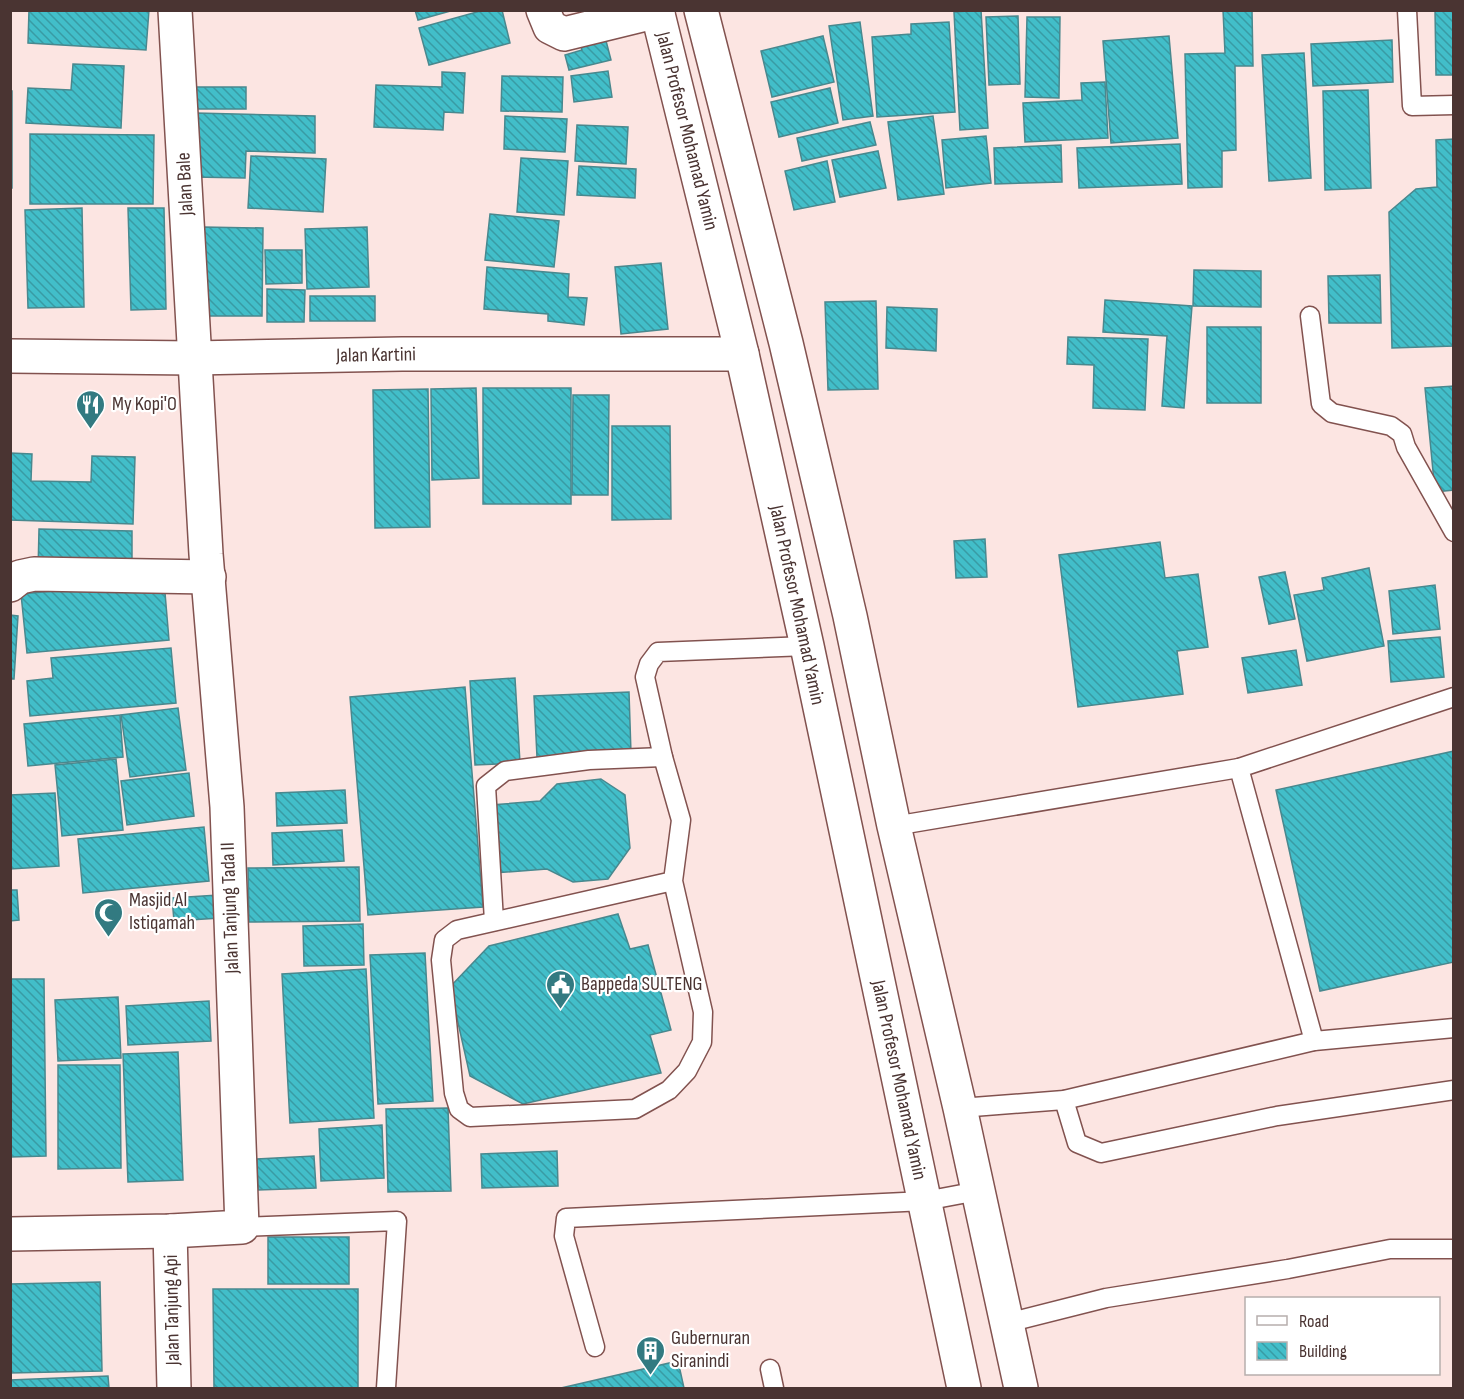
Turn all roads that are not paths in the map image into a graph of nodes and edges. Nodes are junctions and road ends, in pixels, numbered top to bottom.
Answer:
1 (175, 10) edge
2 (543, 10) edge
3 (701, 10) edge
4 (1407, 10) edge
5 (657, 11) edge
6 (1454, 105) edge
7 (1310, 316) dead end
8 (742, 354) junction
9 (10, 356) edge
10 (194, 358) junction
11 (1454, 532) edge
12 (209, 577) junction
13 (10, 585) edge
14 (807, 646) junction
15 (1454, 697) edge
16 (663, 756) junction
17 (1239, 768) junction
18 (894, 826) junction
19 (673, 880) junction
20 (494, 921) junction
21 (1454, 1028) edge
22 (1314, 1041) junction
23 (1454, 1090) edge
24 (1064, 1100) junction
25 (960, 1108) junction
26 (978, 1191) junction
27 (925, 1201) junction
28 (242, 1227) junction
29 (170, 1231) junction
30 (10, 1234) edge
31 (1454, 1250) edge
32 (1006, 1323) junction
33 (594, 1347) dead end
34 (770, 1368) dead end
35 (174, 1389) edge
36 (386, 1389) edge
37 (774, 1389) edge
38 (964, 1389) edge
39 (1021, 1389) edge

1 - 10 main road, Jalan Bale
2 - 5 main road
3 - 18 main road
4 - 6 lane
5 - 8 main road, Jalan Profesor Mohamad Yamin
7 - 11 lane
8 - 10 main road, Jalan Kartini
8 - 14 main road, Jalan Profesor Mohamad Yamin
9 - 10 main road, Jalan Kartini
10 - 12 main road, Jalan Tanjung Tada II
12 - 13 main road
12 - 28 main road, Jalan Tanjung Tada II
14 - 16 lane
14 - 27 main road, Jalan Profesor Mohamad Yamin
15 - 17 lane
16 - 19 lane
16 - 20 lane
17 - 18 lane
17 - 22 lane
18 - 25 main road
19 - 20 lane
19 - 20 lane
21 - 22 lane
22 - 24 lane
23 - 24 lane
24 - 25 lane
25 - 26 main road
26 - 27 lane, Jalan Profesor Mohamad Yamin
26 - 32 main road
27 - 33 lane, Jalan Profesor Mohamad Yamin
27 - 38 main road, Jalan Profesor Mohamad Yamin
28 - 29 main road
28 - 36 lane
29 - 30 main road
29 - 35 main road, Jalan Tanjung Api
31 - 32 lane
32 - 39 main road
34 - 37 lane

